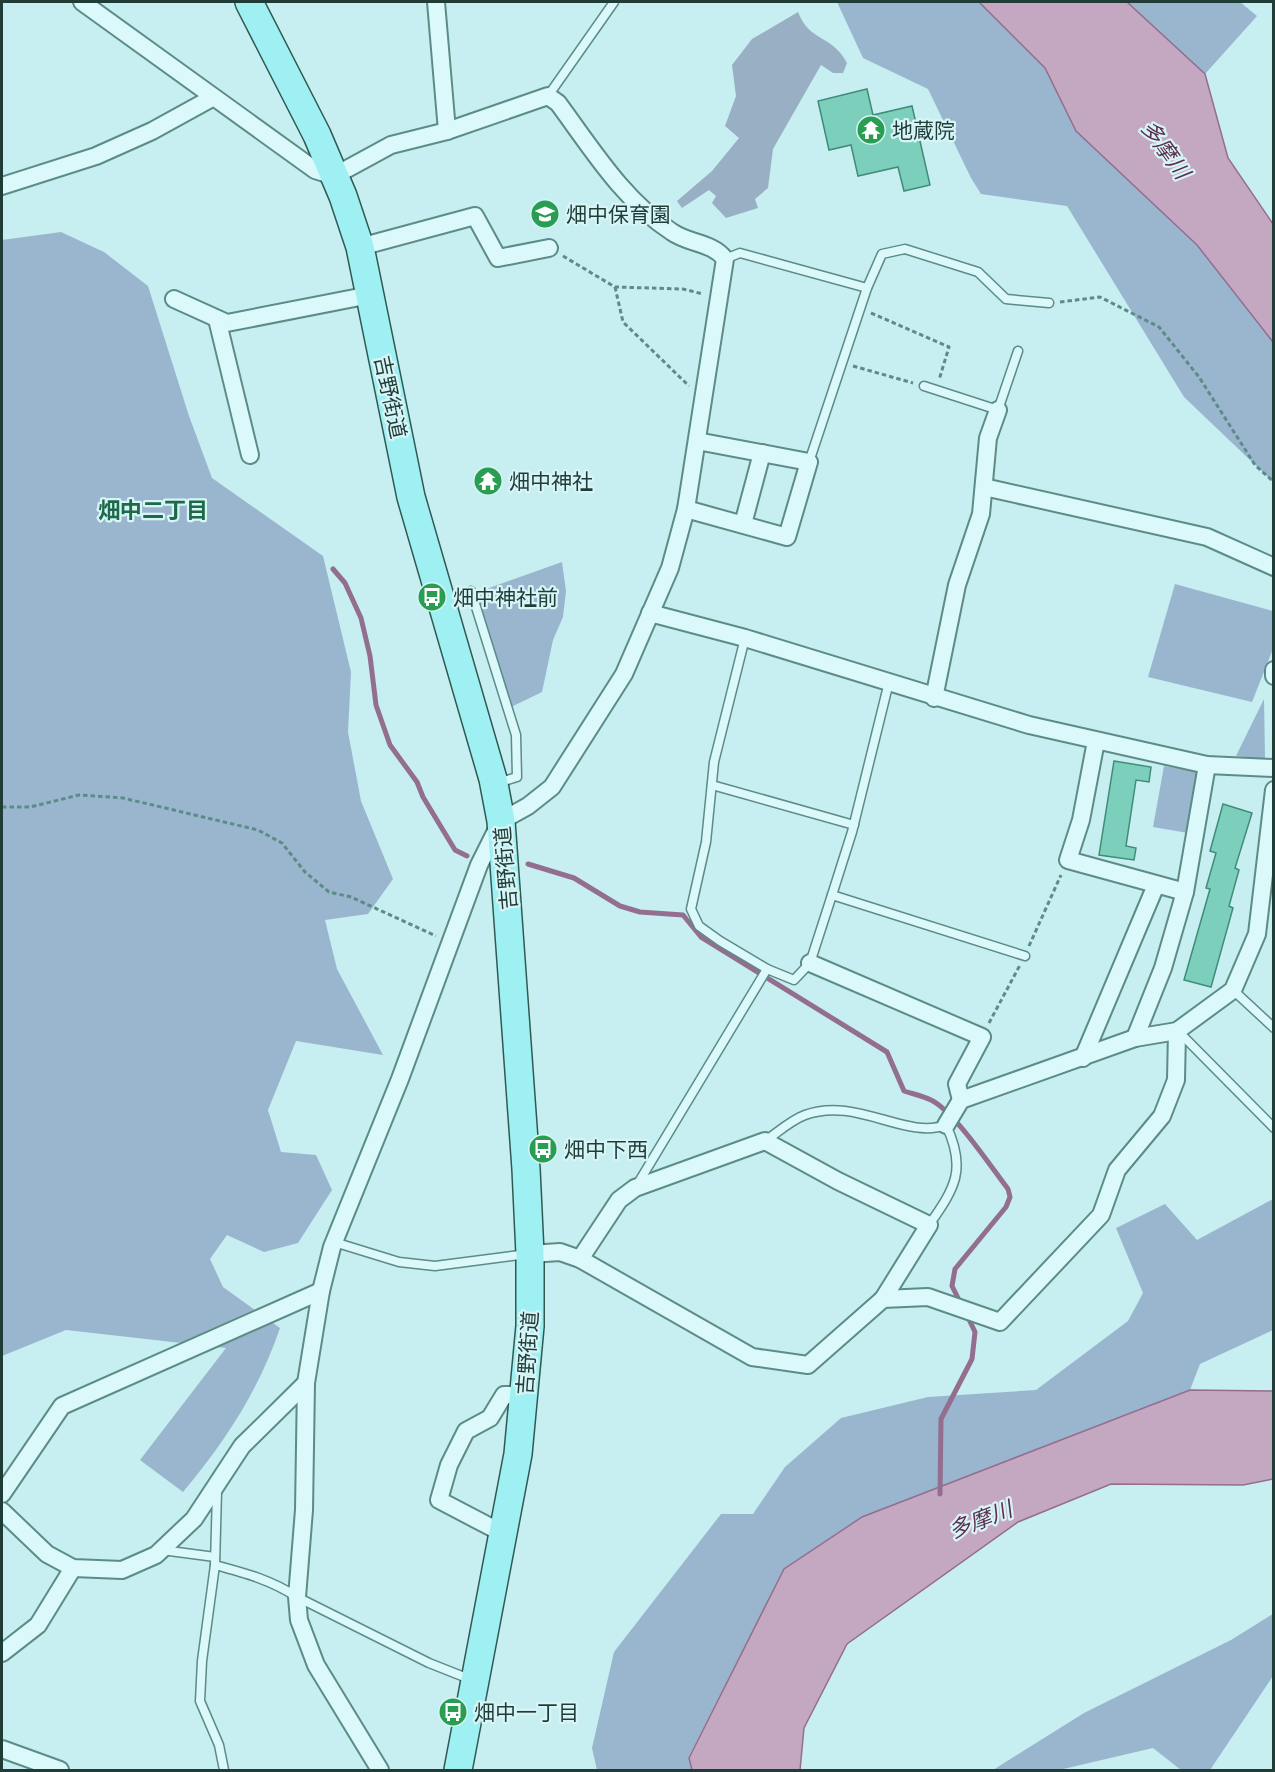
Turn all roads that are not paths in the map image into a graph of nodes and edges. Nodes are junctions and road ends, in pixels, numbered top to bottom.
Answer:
1 (82, 2) edge
2 (249, 2) edge
3 (436, 2) edge
4 (614, 2) edge
5 (548, 96) junction
6 (212, 98) junction
7 (447, 131) junction
8 (334, 176) junction
9 (2, 186) edge
10 (360, 247) junction
11 (549, 248) road end
12 (725, 259) junction
13 (867, 288) junction
14 (370, 295) junction
15 (174, 299) dead end
16 (1049, 303) road end
17 (217, 319) junction
18 (1018, 351) dead end
19 (924, 386) road end
20 (998, 410) junction
21 (697, 441) junction
22 (762, 453) junction
23 (250, 455) dead end
24 (809, 462) junction
25 (984, 487) junction
26 (686, 509) junction
27 (743, 524) junction
28 (1274, 567) edge
29 (471, 591) dead end
30 (650, 613) junction
31 (745, 638) junction
32 (1274, 670) edge
33 (1274, 676) edge
34 (890, 682) junction
35 (934, 698) junction
36 (1096, 741) junction
37 (1207, 765) junction
38 (1274, 768) edge
39 (494, 783) junction
40 (712, 785) junction
41 (1274, 790) edge
42 (501, 821) junction
43 (854, 825) junction
44 (1156, 885) junction
45 (1185, 892) junction
46 (832, 895) junction
47 (1025, 956) dead end
48 (810, 963) junction
49 (767, 969) junction
50 (1233, 990) junction
51 (1274, 1028) edge
52 (1178, 1031) junction
53 (1135, 1038) junction
54 (1083, 1058) junction
55 (961, 1100) junction
56 (946, 1125) junction
57 (1274, 1128) edge
58 (765, 1141) junction
59 (636, 1188) junction
60 (929, 1225) junction
61 (334, 1242) junction
62 (530, 1254) junction
63 (580, 1259) junction
64 (321, 1291) junction
65 (883, 1299) junction
66 (306, 1383) junction
67 (524, 1395) junction
68 (217, 1485) junction
69 (2, 1494) edge
70 (2, 1512) edge
71 (504, 1534) junction
72 (162, 1550) junction
73 (215, 1561) junction
74 (73, 1569) junction
75 (297, 1597) junction
76 (3, 1649) edge
77 (476, 1680) junction
78 (2, 1749) edge
79 (60, 1770) edge
80 (224, 1770) edge
81 (380, 1770) edge
82 (458, 1770) edge

1 - 6 street
2 - 8 main road, 吉野街道
3 - 7 street
4 - 5 lane
5 - 7 street
5 - 12 street
6 - 8 street
6 - 9 street
7 - 8 street
8 - 10 main road, 吉野街道
10 - 11 street
10 - 14 main road, 吉野街道
12 - 13 lane
12 - 21 street
13 - 16 lane
13 - 24 lane
14 - 17 street
14 - 39 main road, 吉野街道
15 - 17 street
17 - 23 street
18 - 20 lane
19 - 20 lane
20 - 25 street
21 - 22 street
21 - 26 street
22 - 24 street
22 - 27 street
24 - 27 street
25 - 28 street
25 - 35 street
26 - 27 street
26 - 30 street
29 - 39 lane
30 - 31 street
30 - 42 street
31 - 34 street
31 - 40 lane
32 - 33 street
34 - 35 street
34 - 43 lane
35 - 36 street
36 - 37 street
36 - 44 street
37 - 38 street
37 - 45 street
39 - 42 main road, 吉野街道
40 - 43 lane
40 - 49 lane
41 - 50 street
42 - 61 street
42 - 62 main road, 吉野街道
43 - 46 lane
44 - 45 street
44 - 54 street
45 - 53 street
46 - 47 lane
46 - 48 lane
48 - 49 lane
48 - 55 street
49 - 59 lane
50 - 51 lane
50 - 52 street
52 - 53 street
52 - 57 lane
52 - 65 street
53 - 54 street
54 - 55 street
55 - 56 street
56 - 58 lane
56 - 60 lane
58 - 59 street
58 - 60 street
59 - 63 street
60 - 65 street
61 - 62 lane
61 - 64 street
62 - 63 street
62 - 67 main road, 吉野街道
63 - 65 street
64 - 66 street
64 - 69 street
66 - 68 street
66 - 75 street
67 - 71 main road, 吉野街道
67 - 71 street
68 - 72 street
68 - 73 lane
70 - 74 street
71 - 77 main road, 吉野街道
72 - 73 lane
72 - 74 street
73 - 75 lane
73 - 80 lane
74 - 76 street
75 - 77 lane
75 - 81 street
77 - 82 main road, 吉野街道
78 - 79 street

